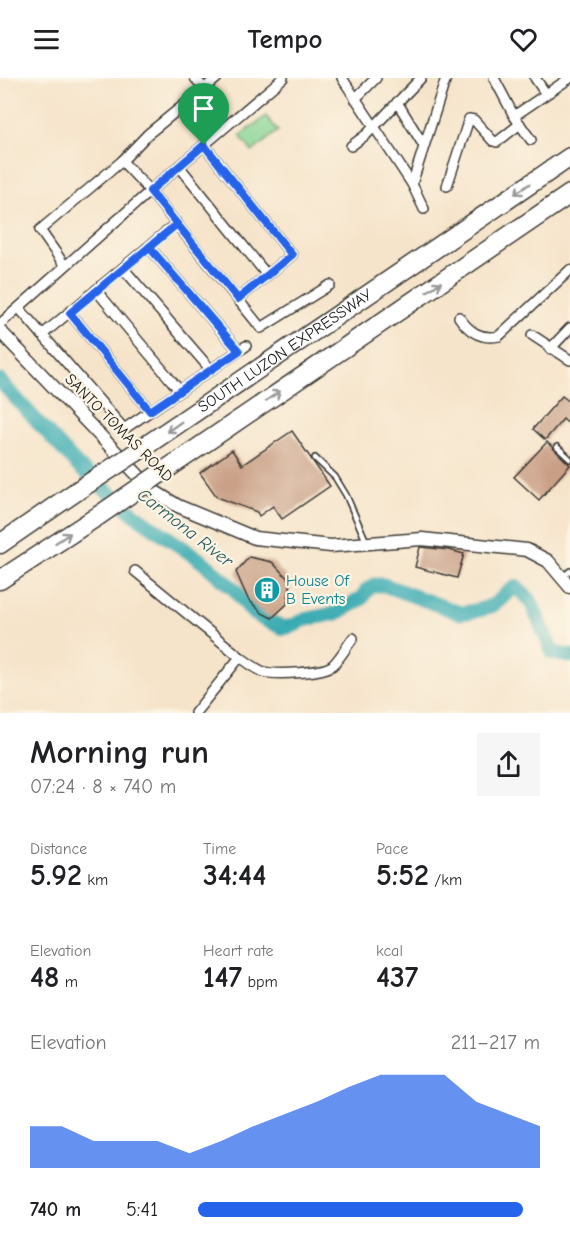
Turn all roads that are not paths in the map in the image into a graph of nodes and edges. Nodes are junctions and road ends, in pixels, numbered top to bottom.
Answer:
1 (195, 78) edge
2 (217, 78) edge
3 (282, 78) edge
4 (342, 78) edge
5 (376, 78) edge
6 (421, 78) edge
7 (446, 78) edge
8 (494, 78) edge
9 (535, 78) edge
10 (570, 78) edge
11 (205, 90) junction
12 (546, 94) junction
13 (355, 99) junction
14 (397, 102) junction
15 (514, 116) junction
16 (520, 124) junction
17 (374, 126) junction
18 (531, 140) dead end
19 (204, 145) junction
20 (351, 146) dead end
21 (424, 146) junction
22 (570, 157) edge
23 (122, 160) junction
24 (179, 166) junction
25 (412, 184) junction
26 (447, 186) dead end
27 (150, 191) junction
28 (570, 194) edge
29 (424, 209) dead end
30 (177, 224) junction
31 (149, 247) junction
32 (64, 266) junction
33 (123, 268) junction
34 (570, 270) edge
35 (267, 275) junction
36 (330, 285) dead end
37 (96, 290) junction
38 (238, 299) junction
39 (19, 308) junction
40 (70, 313) junction
41 (459, 317) dead end
42 (0, 324) edge
43 (570, 328) edge
44 (0, 331) edge
45 (42, 335) junction
46 (532, 335) dead end
47 (550, 349) junction
48 (570, 360) edge
49 (211, 370) junction
50 (180, 391) junction
51 (150, 411) junction
52 (557, 447) dead end
53 (315, 458) dead end
54 (570, 459) edge
55 (367, 543) junction
56 (0, 544) edge
57 (135, 571) dead end
58 (568, 578) edge
59 (0, 580) edge
60 (353, 638) dead end
61 (240, 657) junction
62 (195, 713) edge

1 - 11 street
2 - 11 street
3 - 19 street
4 - 13 street
5 - 13 street
6 - 14 street
7 - 21 street
8 - 15 street
9 - 12 street
10 - 12 street
11 - 23 street
12 - 15 street
13 - 17 street
14 - 17 street
14 - 21 street
15 - 16 street
16 - 18 street
16 - 26 street
17 - 20 street
17 - 25 street
19 - 24 street
19 - 35 street
21 - 25 street
22 -> 56 highway, SOUTH LUZON EXPRESSWAY, bridge
23 - 27 street
23 - 32 street
24 - 27 street
24 - 35 street
25 - 29 street
27 - 30 street
27 - 32 street
59 -> 28 highway, SOUTH LUZON EXPRESSWAY, bridge
30 - 31 street
30 - 38 street
31 - 33 street
31 - 49 street
32 - 39 street
33 - 37 street
33 - 49 street
34 - 41 street
35 - 38 street
36 - 38 street
37 - 40 street
37 - 50 street
39 - 42 street
39 - 45 street
40 - 45 street
40 - 51 street
43 - 47 street
44 - 55 street, SANTO TOMAS ROAD
45 - 51 street
46 - 47 street
47 - 48 street
49 - 50 street
50 - 51 street
52 - 54 lane
53 - 55 lane
55 - 58 street, SANTO TOMAS ROAD
57 - 61 street
60 - 61 street
61 - 62 street

